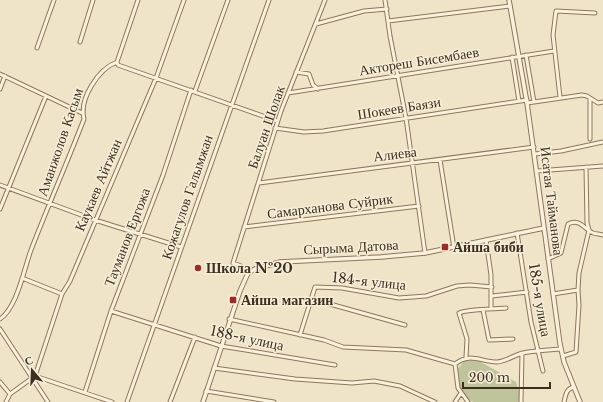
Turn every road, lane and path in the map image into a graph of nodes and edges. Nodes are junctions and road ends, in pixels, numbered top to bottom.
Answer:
1 (54, 0) edge
2 (94, 0) edge
3 (138, 0) edge
4 (184, 0) edge
5 (228, 0) edge
6 (269, 0) edge
7 (325, 0) edge
8 (385, 0) edge
9 (509, 0) edge
10 (510, 6) junction
11 (387, 9) junction
12 (595, 13) dead end
13 (388, 21) junction
14 (316, 24) junction
15 (80, 42) dead end
16 (37, 48) dead end
17 (554, 51) junction
18 (526, 55) junction
19 (520, 56) junction
20 (512, 57) junction
21 (117, 62) junction
22 (296, 72) junction
23 (0, 74) edge
24 (5, 76) junction
25 (399, 76) junction
26 (156, 78) junction
27 (0, 89) edge
28 (318, 89) junction
29 (191, 90) junction
30 (195, 91) junction
31 (288, 93) junction
32 (46, 96) junction
33 (560, 97) junction
34 (590, 98) junction
35 (519, 101) junction
36 (527, 102) junction
37 (534, 102) junction
38 (603, 102) edge
39 (231, 105) junction
40 (82, 113) junction
41 (406, 118) junction
42 (277, 121) junction
43 (276, 128) junction
44 (590, 139) dead end
45 (603, 142) edge
46 (534, 147) junction
47 (535, 154) junction
48 (440, 160) junction
49 (412, 163) junction
50 (603, 166) edge
51 (586, 167) junction
52 (537, 171) junction
53 (258, 183) junction
54 (0, 185) edge
55 (8, 189) junction
56 (50, 204) junction
57 (419, 206) junction
58 (0, 209) edge
59 (95, 220) junction
60 (244, 227) junction
61 (544, 228) junction
62 (589, 230) junction
63 (517, 233) junction
64 (139, 234) junction
65 (603, 235) edge
66 (486, 240) junction
67 (181, 247) junction
68 (454, 248) junction
69 (425, 253) junction
70 (548, 258) junction
71 (248, 273) junction
72 (22, 278) junction
73 (492, 287) junction
74 (578, 290) junction
75 (527, 292) junction
76 (62, 294) junction
77 (553, 294) junction
78 (492, 296) junction
79 (312, 299) junction
80 (491, 307) junction
81 (506, 308) dead end
82 (484, 310) junction
83 (111, 311) junction
84 (0, 319) edge
85 (229, 319) junction
86 (154, 324) junction
87 (405, 325) dead end
88 (0, 329) edge
89 (300, 335) junction
90 (195, 337) junction
91 (513, 339) dead end
92 (221, 346) junction
93 (561, 349) junction
94 (538, 350) junction
95 (522, 353) junction
96 (563, 356) junction
97 (466, 357) junction
98 (455, 364) junction
99 (335, 365) dead end
100 (214, 368) junction
101 (543, 371) dead end
102 (33, 376) junction
103 (0, 382) edge
104 (574, 387) junction
105 (206, 391) junction
106 (85, 392) junction
107 (461, 393) junction
108 (10, 394) junction
109 (6, 402) edge
110 (48, 402) edge
111 (112, 402) edge
112 (126, 402) edge
113 (170, 402) edge
114 (202, 402) edge
115 (274, 402) edge
116 (435, 402) edge
117 (455, 402) edge
118 (468, 402) edge
119 (521, 402) edge
120 (564, 402) edge
121 (580, 402) edge

1 - 16 street
2 - 15 street
3 - 21 street
4 - 26 street, Каукаев Айтжан
5 - 30 street
6 - 39 street, Кожагулов Галымжан
7 - 14 street, Балуан Шолак
8 - 11 street
9 - 10 street, Исатая Тайманова
10 - 13 street
10 - 19 street, Исатая Тайманова
11 - 13 street
11 - 14 street
12 - 17 street
13 - 25 street
14 - 22 street, Балуан Шолак
17 - 18 street, Актореш Бисембаев
17 - 33 street
18 - 19 street, Актореш Бисембаев
18 - 37 street
19 - 20 street, Актореш Бисембаев
19 - 36 street, Исатая Тайманова
20 - 25 street, Актореш Бисембаев
20 - 35 street
21 - 26 street
21 - 40 street, Аманжолов Касым
22 - 28 street
22 - 31 street, Балуан Шолак
23 - 24 street
24 - 27 street
24 - 32 street
25 - 28 street, Актореш Бисембаев
25 - 41 street
26 - 29 street
26 - 59 street, Каукаев Айтжан
28 - 31 street, Актореш Бисембаев
29 - 30 street
29 - 64 street, Тауманов Ергожа
30 - 39 street
31 - 42 street, Балуан Шолак
32 - 40 street
32 - 55 street
33 - 34 street, Шокеев Баязи
33 - 37 street, Шокеев Баязи
34 - 38 street, Шокеев Баязи
34 - 44 street
35 - 36 street, Шокеев Баязи
35 - 41 street, Шокеев Баязи
36 - 37 street, Шокеев Баязи
36 - 46 street, Исатая Тайманова
39 - 42 street
39 - 67 street, Кожагулов Галымжан
40 - 56 street, Аманжолов Касым
41 - 43 street, Шокеев Баязи
41 - 49 street
42 - 43 street, Балуан Шолак
43 - 53 street, Балуан Шолак
45 - 47 street
46 - 47 street, Исатая Тайманова
46 - 48 street, Алиева
47 - 52 street, Исатая Тайманова
48 - 49 street, Алиева
48 - 68 street
49 - 53 street, Алиева
49 - 57 street
50 - 51 street
51 - 52 street
51 - 62 street
52 - 61 street, Исатая Тайманова
53 - 60 street, Балуан Шолак
54 - 55 street
55 - 56 street
55 - 58 street
56 - 59 street
56 - 72 street, Аманжолов Касым
57 - 60 street, Самарханова Суйрик
57 - 69 street
59 - 64 street
59 - 76 street, Каукаев Айтжан
60 - 71 street, Балуан Шолак
61 - 63 street, Сырыма Датова
61 - 70 street, Исатая Тайманова
62 - 65 street
62 - 70 street
62 - 74 street
63 - 66 street, Сырыма Датова
63 - 75 street, 185-я улица
64 - 67 street
64 - 83 street, Тауманов Ергожа
66 - 68 street, Сырыма Датова
66 - 73 street
67 - 86 street, Кожагулов Галымжан
68 - 69 street, Сырыма Датова
69 - 71 street, Сырыма Датова
70 - 77 street, Исатая Тайманова
71 - 85 street
72 - 76 street
72 - 84 street, Аманжолов Касым
73 - 78 street
73 - 79 street, 184-я улица
74 - 77 street
74 - 96 street
75 - 78 street
75 - 94 street, 185-я улица
76 - 102 street, Каукаев Айтжан
77 - 93 street, Исатая Тайманова
78 - 80 street
79 - 87 street
79 - 89 street
80 - 81 street
80 - 82 street
82 - 91 street
82 - 97 street
83 - 86 street, 188-я улица
83 - 106 street, Тауманов Ергожа
85 - 89 street
85 - 92 street
86 - 90 street, 188-я улица
86 - 112 street, Кожагулов Галымжан
88 - 102 street
89 - 98 street
90 - 92 street, 188-я улица
90 - 113 street
92 - 99 street, 188-я улица
92 - 100 street
93 - 94 street
93 - 96 street, Исатая Тайманова
94 - 95 street
94 - 101 street, 185-я улица
95 - 97 street
95 - 119 street
96 - 104 street, Исатая Тайманова
97 - 98 street
98 - 107 street
100 - 105 street
100 - 116 street
102 - 106 street
102 - 108 street
102 - 110 street
103 - 108 street
104 - 120 street
104 - 121 street, Исатая Тайманова
105 - 114 street
105 - 115 street
106 - 111 street
107 - 117 street
107 - 118 street
108 - 109 street

